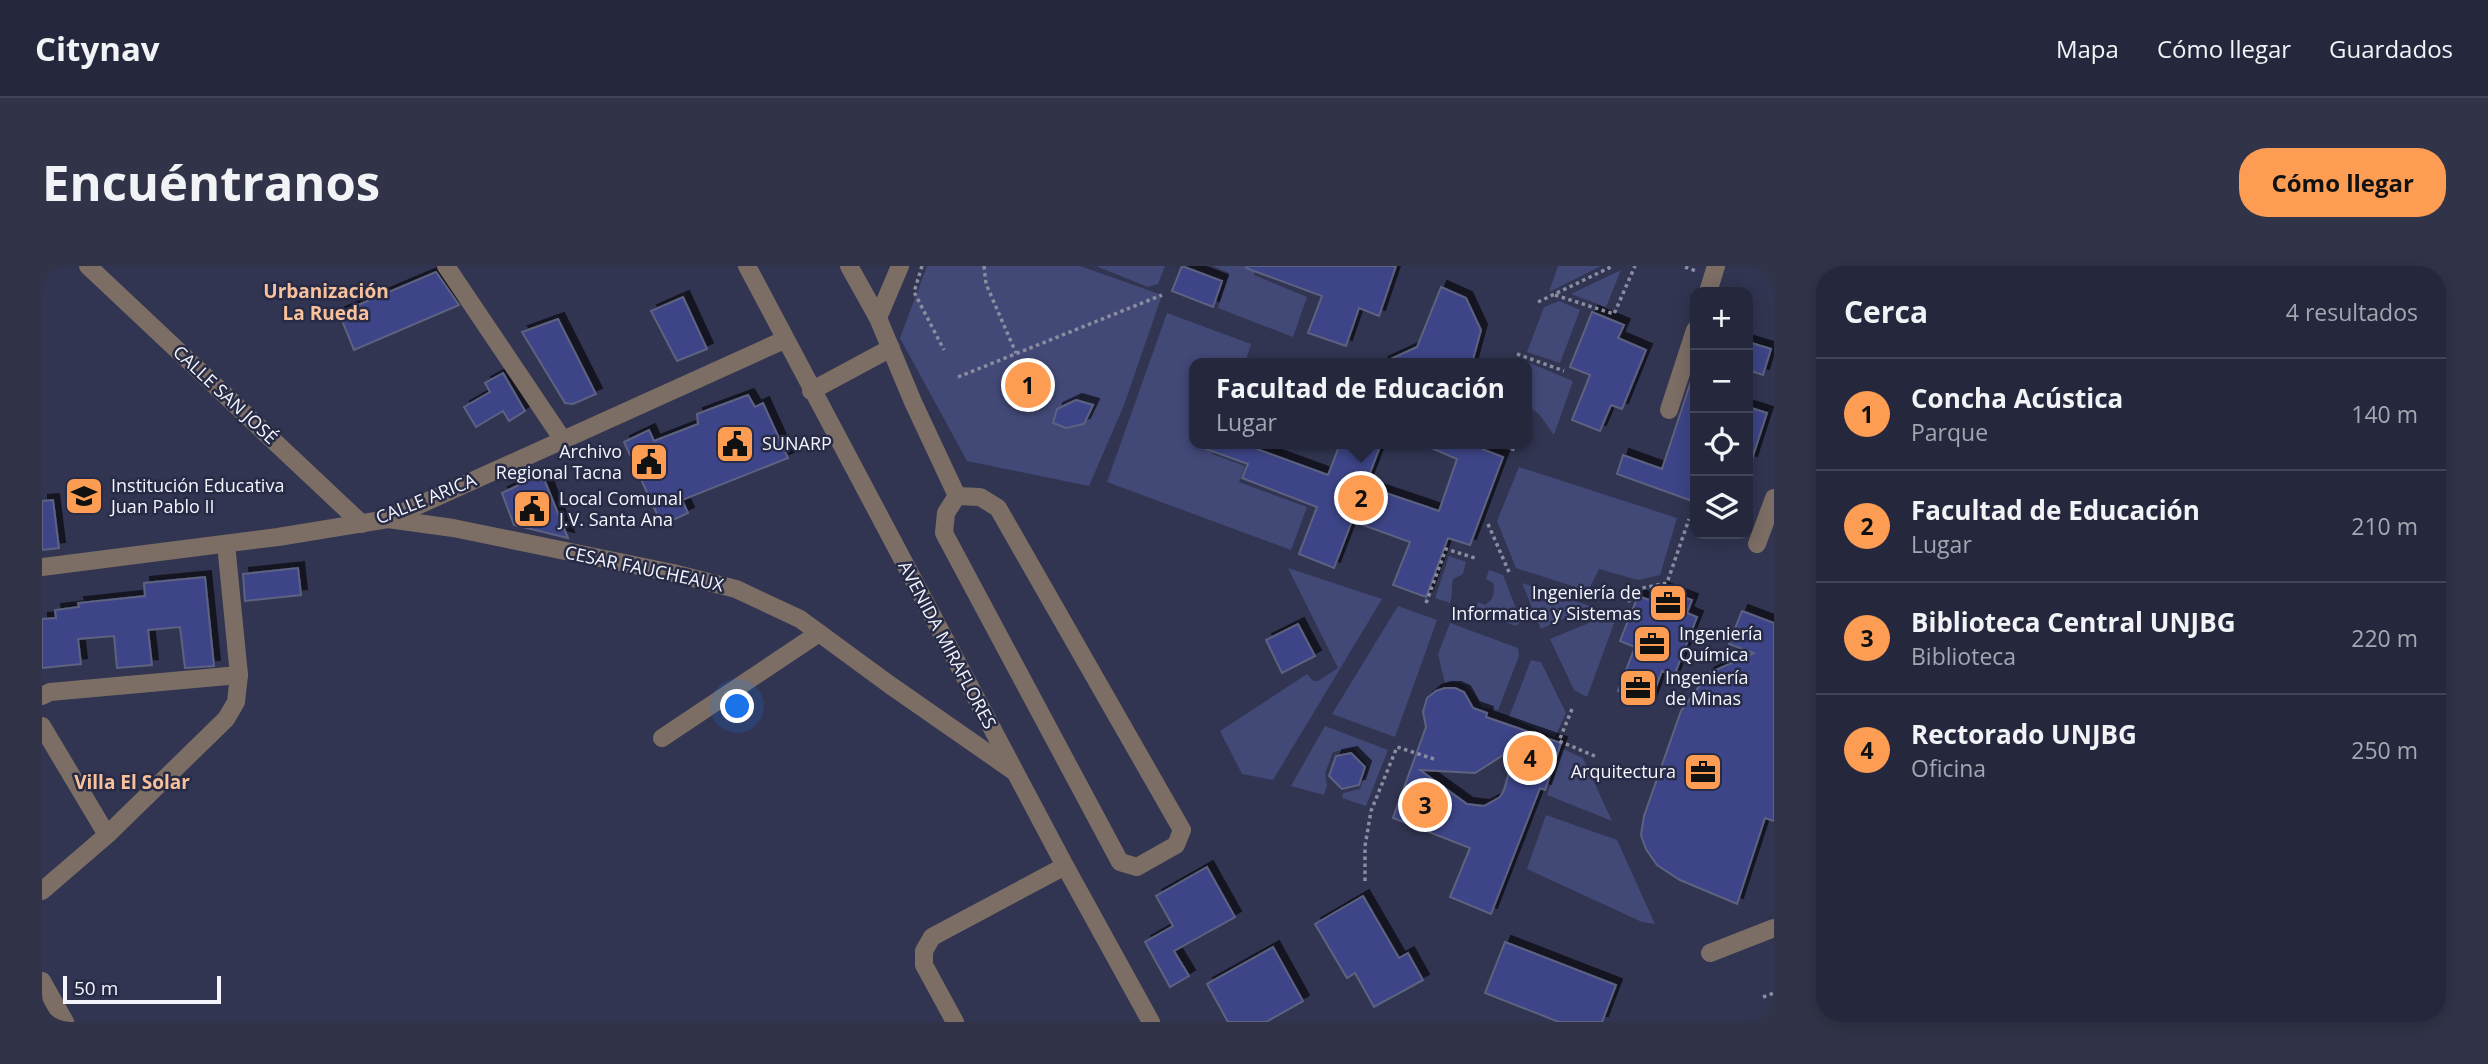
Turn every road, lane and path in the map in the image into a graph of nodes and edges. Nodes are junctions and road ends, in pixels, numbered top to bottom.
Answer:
1 (88, 266) edge
2 (446, 266) edge
3 (747, 266) edge
4 (849, 266) edge
5 (900, 266) edge
6 (922, 266) edge
7 (984, 266) edge
8 (1613, 266) edge
9 (1635, 266) edge
10 (1716, 266) edge
11 (1710, 287) edge
12 (1162, 295) dead end
13 (1555, 295) junction
14 (1538, 302) dead end
15 (878, 318) junction
16 (784, 340) junction
17 (1690, 345) edge
18 (891, 348) junction
19 (944, 350) dead end
20 (1016, 353) junction
21 (1517, 354) dead end
22 (1528, 358) edge
23 (1532, 359) edge
24 (1564, 371) dead end
25 (958, 377) dead end
26 (811, 391) junction
27 (1669, 410) dead end
28 (563, 440) junction
29 (1512, 449) edge
30 (1515, 450) dead end
31 (957, 496) junction
32 (1774, 498) edge
33 (388, 519) junction
34 (1689, 519) dead end
35 (362, 524) junction
36 (1488, 524) dead end
37 (226, 544) junction
38 (1757, 544) dead end
39 (1475, 558) dead end
40 (42, 567) edge
41 (1509, 572) dead end
42 (1628, 602) dead end
43 (1426, 603) dead end
44 (819, 633) junction
45 (239, 675) junction
46 (42, 696) edge
47 (1572, 709) dead end
48 (42, 726) edge
49 (662, 738) dead end
50 (1597, 757) dead end
51 (1434, 759) dead end
52 (1015, 772) junction
53 (107, 835) junction
54 (1065, 866) junction
55 (1365, 881) dead end
56 (42, 891) edge
57 (1774, 928) edge
58 (1710, 953) dead end
59 (42, 981) edge
60 (1774, 992) edge
61 (1763, 997) dead end
62 (65, 1022) edge
63 (955, 1022) edge
64 (1151, 1022) edge

1 - 35 street, CALLE SAN JOSÉ
2 - 28 street
3 - 16 street, AVENIDA MIRAFLORES
4 - 15 street
5 - 15 street
6 - 19 path
7 - 20 path
8 - 13 path
9 - 13 path
10 - 11 street
12 - 20 path
13 - 14 path
15 - 18 street
16 - 26 street, AVENIDA MIRAFLORES
16 - 28 street, CALLE ARICA
17 - 27 street
18 - 26 street
18 - 31 street
20 - 25 path
21 - 22 path
23 - 24 path
26 - 52 street, AVENIDA MIRAFLORES
28 - 33 street, CALLE ARICA
29 - 30 path
31 - 31 street
32 - 38 street
33 - 35 street, CALLE ARICA
33 - 44 street, CESAR FAUCHEAUX
34 - 42 path
35 - 37 street, CALLE ARICA
36 - 41 path
37 - 40 street, CALLE ARICA
37 - 45 street
39 - 43 path
44 - 49 street
44 - 52 street, CESAR FAUCHEAUX
45 - 46 street
45 - 53 street
47 - 50 path
48 - 53 street
51 - 55 path
52 - 54 street, AVENIDA MIRAFLORES
53 - 56 street
54 - 63 street
54 - 64 street, AVENIDA MIRAFLORES
57 - 58 street
59 - 62 street
60 - 61 path

